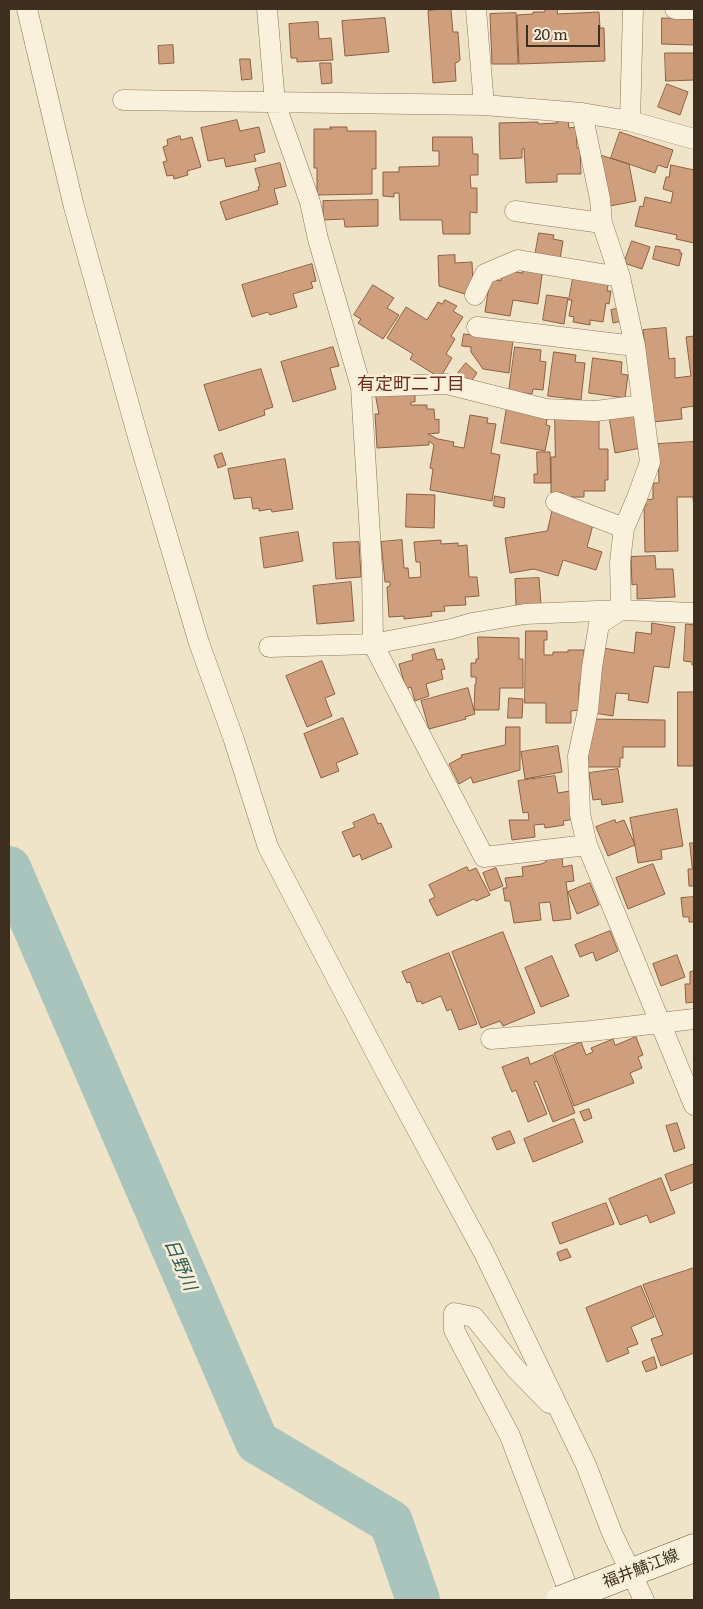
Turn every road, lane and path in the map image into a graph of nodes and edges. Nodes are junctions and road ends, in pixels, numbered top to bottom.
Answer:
1 (27, 9) edge
2 (267, 9) edge
3 (476, 9) edge
4 (633, 9) edge
5 (675, 9) edge
6 (694, 9) edge
7 (123, 100) dead end
8 (275, 103) junction
9 (484, 105) junction
10 (582, 113) junction
11 (630, 121) junction
12 (694, 139) edge
13 (515, 211) dead end
14 (602, 223) junction
15 (620, 277) junction
16 (475, 295) dead end
17 (478, 327) dead end
18 (635, 346) junction
19 (361, 387) junction
20 (643, 405) junction
21 (556, 502) dead end
22 (624, 528) junction
23 (621, 610) junction
24 (694, 613) edge
25 (373, 644) junction
26 (269, 647) dead end
27 (587, 845) junction
28 (694, 1019) edge
29 (661, 1022) junction
30 (491, 1039) dead end
31 (694, 1105) edge
32 (561, 1415) junction
33 (694, 1548) edge
34 (632, 1573) junction
35 (583, 1594) edge
36 (560, 1600) edge
37 (644, 1600) edge

1 - 32 street
2 - 8 street
3 - 9 street
4 - 11 street
5 - 6 street
7 - 8 street
8 - 9 street
8 - 19 street
9 - 10 street
10 - 11 street
10 - 14 street
11 - 12 street
13 - 14 street
14 - 15 street
15 - 16 street
15 - 18 street
17 - 18 street
18 - 20 street
19 - 20 street
19 - 25 street
20 - 22 street
21 - 22 street
22 - 23 street
23 - 24 street
23 - 25 street
23 - 27 street
25 - 26 street
25 - 27 street
27 - 29 street
28 - 29 street
29 - 30 street
29 - 31 street
32 - 34 street
32 - 35 street
33 - 34 main road, 福井鯖江線
34 - 35 main road, 福井鯖江線
34 - 37 street
35 - 36 main road, 福井鯖江線, bridge

